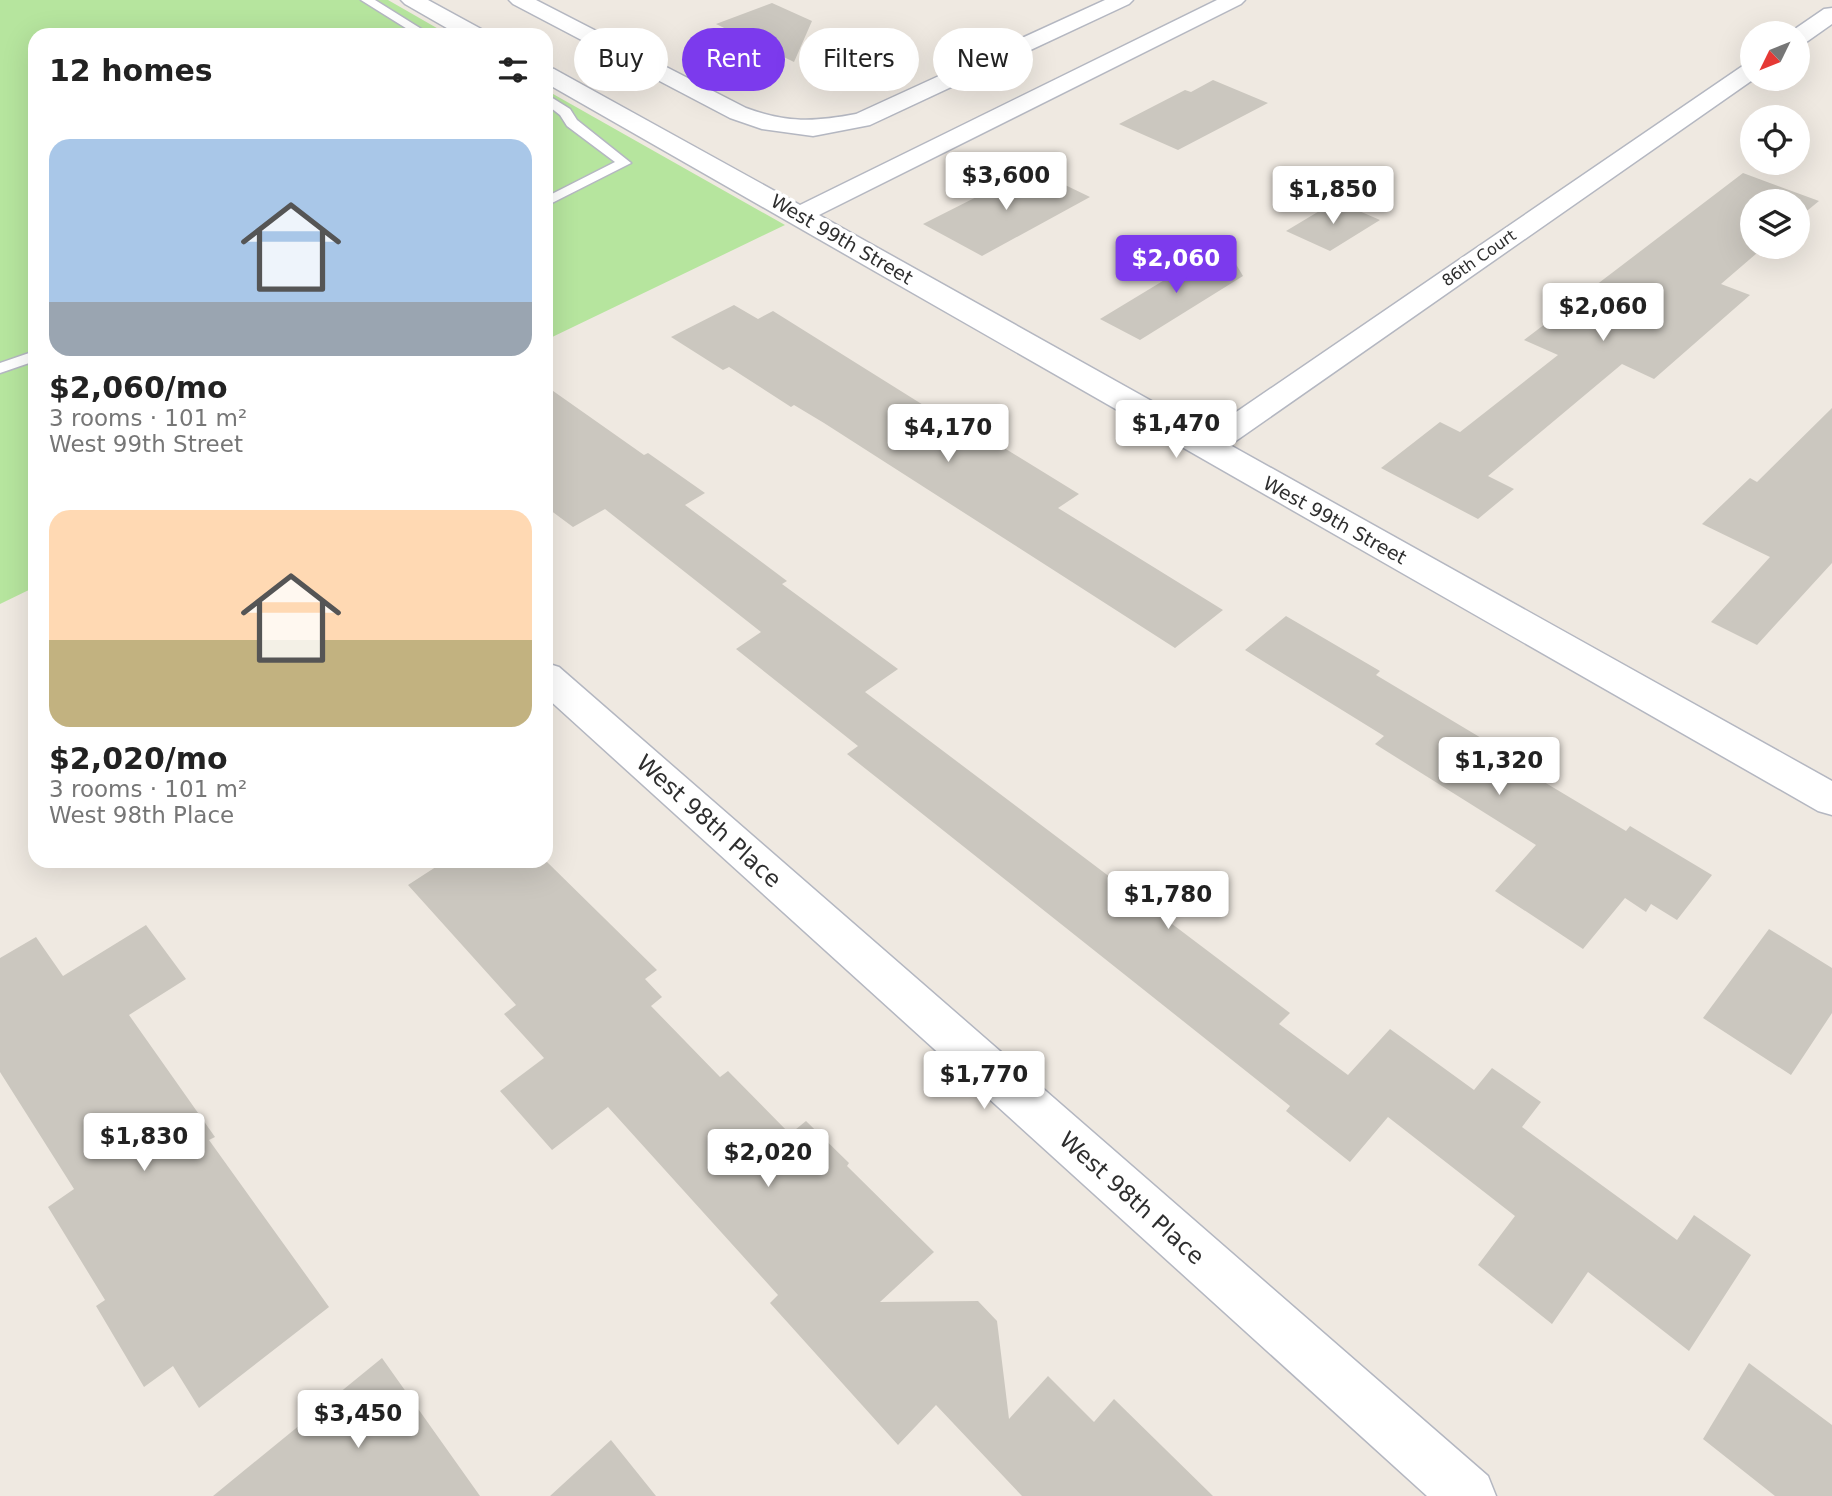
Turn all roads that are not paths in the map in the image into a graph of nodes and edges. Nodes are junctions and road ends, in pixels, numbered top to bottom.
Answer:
1 (367, 0) edge
2 (412, 0) edge
3 (520, 0) edge
4 (1122, 0) edge
5 (1234, 0) edge
6 (1832, 14) edge
7 (413, 28) edge
8 (462, 28) edge
9 (1810, 29) edge
10 (1740, 77) edge
11 (553, 78) edge
12 (553, 103) edge
13 (553, 198) edge
14 (799, 215) junction
15 (28, 358) edge
16 (0, 368) edge
17 (1207, 447) junction
18 (553, 682) edge
19 (1832, 800) edge
20 (1468, 1496) edge

1 - 7 lane
2 - 8 street
3 - 4 street
5 - 14 street
6 - 9 street
10 - 17 street, 86th Court
11 - 14 street, West 99th Street
12 - 13 lane
14 - 17 street, West 99th Street
15 - 16 lane
17 - 19 street, West 99th Street
18 - 20 street, West 98th Place

